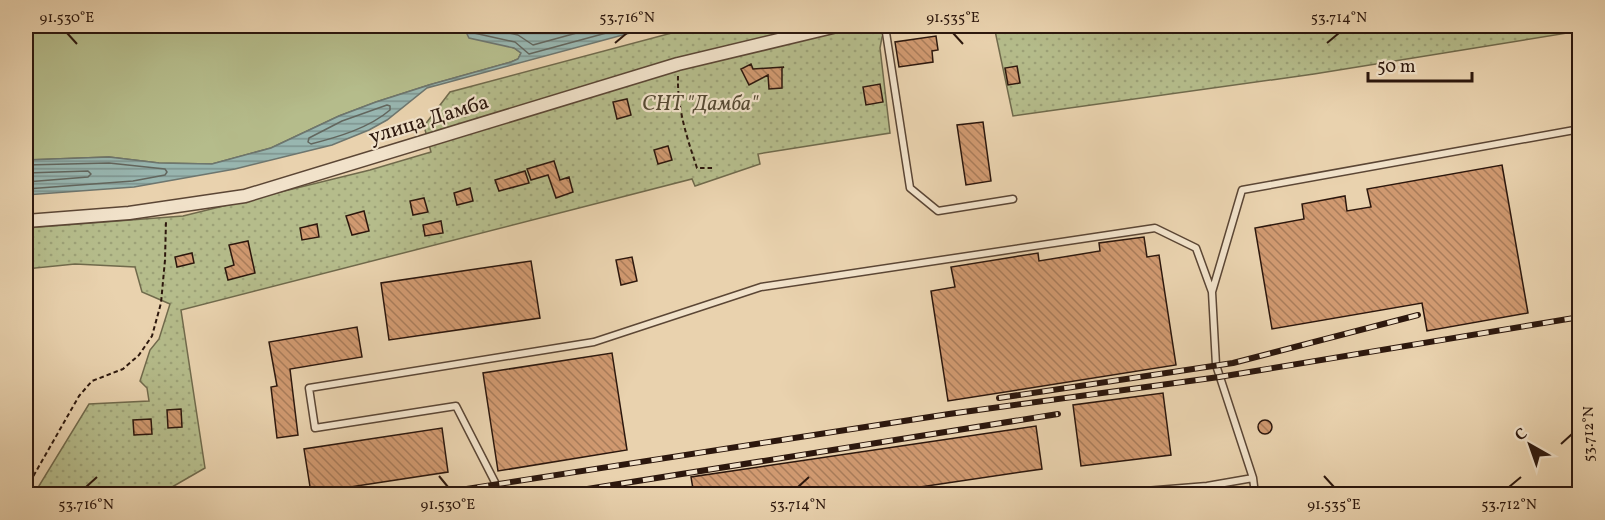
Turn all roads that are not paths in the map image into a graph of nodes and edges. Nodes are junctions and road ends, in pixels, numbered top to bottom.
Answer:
1 (837, 26) edge
2 (885, 26) edge
3 (1580, 129) edge
4 (1013, 199) dead end
5 (26, 220) edge
6 (1212, 292) junction
7 (1253, 478) junction
8 (1207, 486) junction
9 (501, 495) edge
10 (1108, 495) edge
11 (1208, 495) edge
12 (1255, 495) edge

1 - 5 street, улица Дамба
2 - 4 lane
3 - 6 lane
6 - 7 lane
6 - 9 lane
7 - 8 lane
7 - 12 lane
8 - 10 lane
8 - 11 lane

